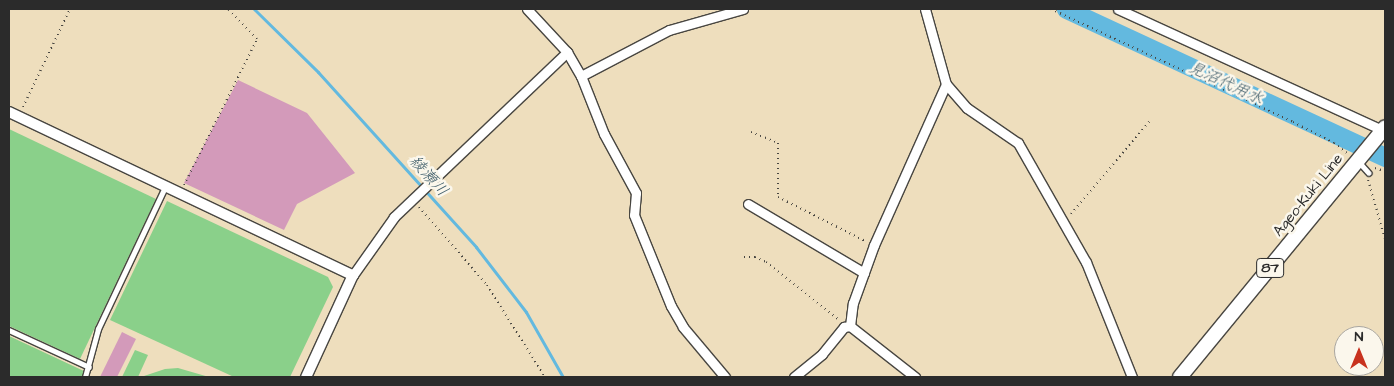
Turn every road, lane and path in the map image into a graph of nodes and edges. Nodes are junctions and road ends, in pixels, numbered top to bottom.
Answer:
1 (70, 9) edge
2 (228, 9) edge
3 (527, 9) edge
4 (743, 9) edge
5 (925, 9) edge
6 (1051, 9) edge
7 (1118, 9) edge
8 (567, 52) junction
9 (581, 76) junction
10 (946, 84) junction
11 (14, 114) edge
12 (1149, 122) dead end
13 (1384, 130) edge
14 (751, 132) dead end
15 (1355, 158) junction
16 (1372, 166) dead end
17 (1385, 171) edge
18 (1369, 173) joint
19 (165, 186) junction
20 (180, 193) junction
21 (413, 200) junction
22 (748, 204) dead end
23 (1064, 222) junction
24 (1385, 239) edge
25 (874, 245) junction
26 (744, 257) dead end
27 (864, 273) junction
28 (353, 275) junction
29 (847, 327) junction
30 (9, 330) edge
31 (89, 367) junction
32 (85, 377) edge
33 (306, 377) edge
34 (545, 377) edge
35 (725, 377) edge
36 (794, 377) edge
37 (915, 377) edge
38 (1132, 377) edge
39 (1180, 377) edge

1 - 11 path
2 - 20 path
3 - 8 street
4 - 9 street
5 - 10 street
6 - 15 path
7 - 13 street
8 - 9 street
8 - 21 street
9 - 35 street
10 - 23 street
10 - 25 street
11 - 19 street
12 - 23 path
13 - 15 main road, Ageo-Kuki Line / 87
14 - 25 path
15 - 18 lane
15 - 39 main road, Ageo-Kuki Line / 87
16 - 17 path
18 - 24 path
19 - 20 street
19 - 31 lane
20 - 28 street
21 - 28 street
21 - 34 path
22 - 27 street
23 - 38 street
25 - 27 street
26 - 29 path
27 - 29 street
28 - 33 street
29 - 36 street
29 - 37 street
30 - 31 lane
31 - 32 lane

